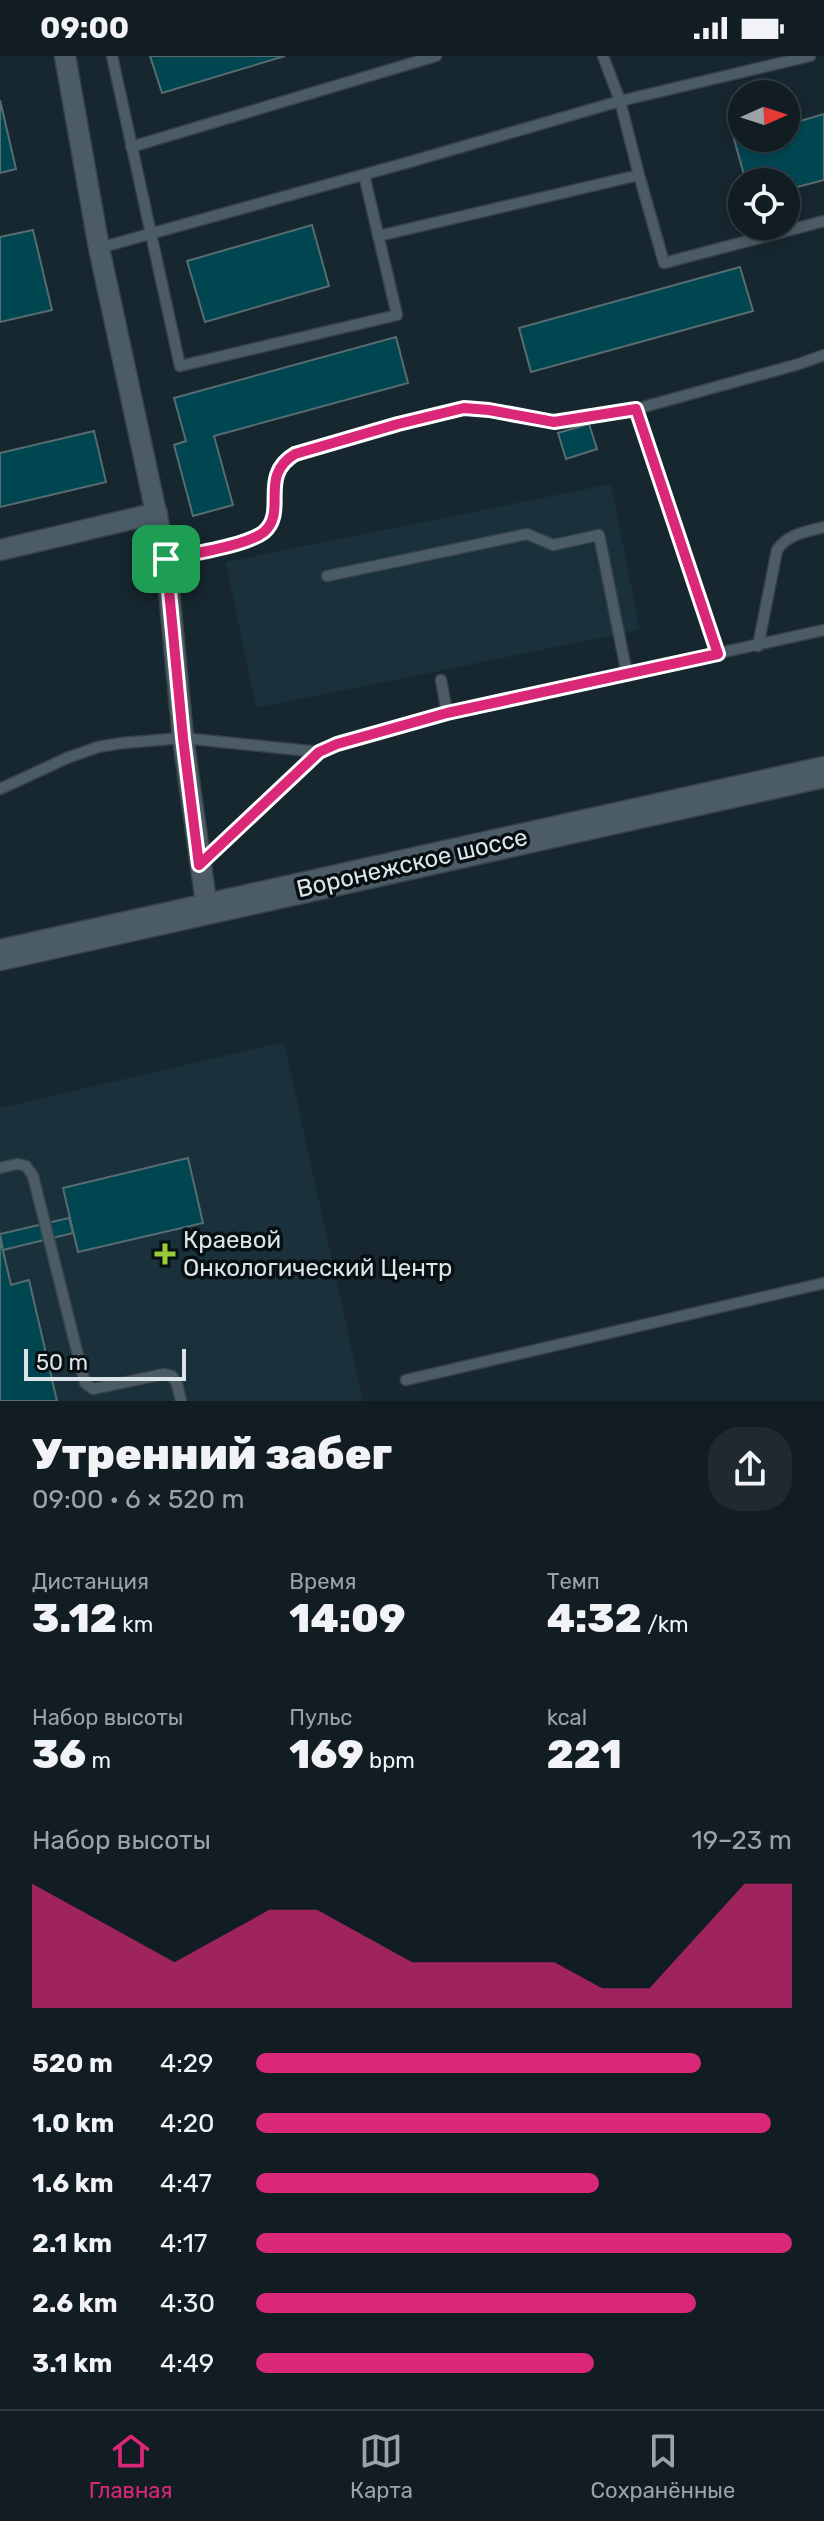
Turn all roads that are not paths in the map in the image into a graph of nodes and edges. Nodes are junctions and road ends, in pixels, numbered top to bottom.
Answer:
1 (65, 56) edge
2 (112, 56) edge
3 (436, 56) edge
4 (603, 56) edge
5 (810, 56) edge
6 (620, 101) junction
7 (131, 147) junction
8 (364, 175) junction
9 (639, 175) junction
10 (824, 221) edge
11 (150, 234) junction
12 (378, 236) junction
13 (99, 248) junction
14 (824, 355) edge
15 (636, 409) junction
16 (157, 513) junction
17 (824, 527) edge
18 (0, 550) edge
19 (166, 559) junction
20 (327, 576) dead end
21 (824, 630) edge
22 (758, 646) junction
23 (718, 654) junction
24 (627, 674) junction
25 (441, 680) dead end
26 (447, 713) junction
27 (183, 738) junction
28 (319, 752) junction
29 (824, 772) edge
30 (0, 789) edge
31 (199, 865) junction
32 (207, 909) junction
33 (0, 955) edge
34 (0, 1168) edge
35 (824, 1283) edge
36 (406, 1380) dead end
37 (181, 1401) edge

1 - 13 street
2 - 7 lane
3 - 7 lane
4 - 6 lane
5 - 6 lane
6 - 8 lane
6 - 9 lane
7 - 11 lane
8 - 11 lane
8 - 12 lane
9 - 10 lane
9 - 12 lane
11 - 12 lane
11 - 13 lane
13 - 16 street
14 - 15 lane
15 - 19 lane
15 - 23 lane
16 - 18 street
16 - 19 street
17 - 22 lane
19 - 27 street
20 - 24 lane
21 - 22 lane
22 - 23 lane
23 - 24 lane
24 - 26 lane
25 - 26 lane
26 - 28 lane
27 - 28 lane
27 - 30 lane
27 - 31 street
28 - 31 lane
29 - 32 main road, Воронежское шоссе
31 - 32 street
32 - 33 main road, Воронежское шоссе
34 - 37 lane
35 - 36 lane

